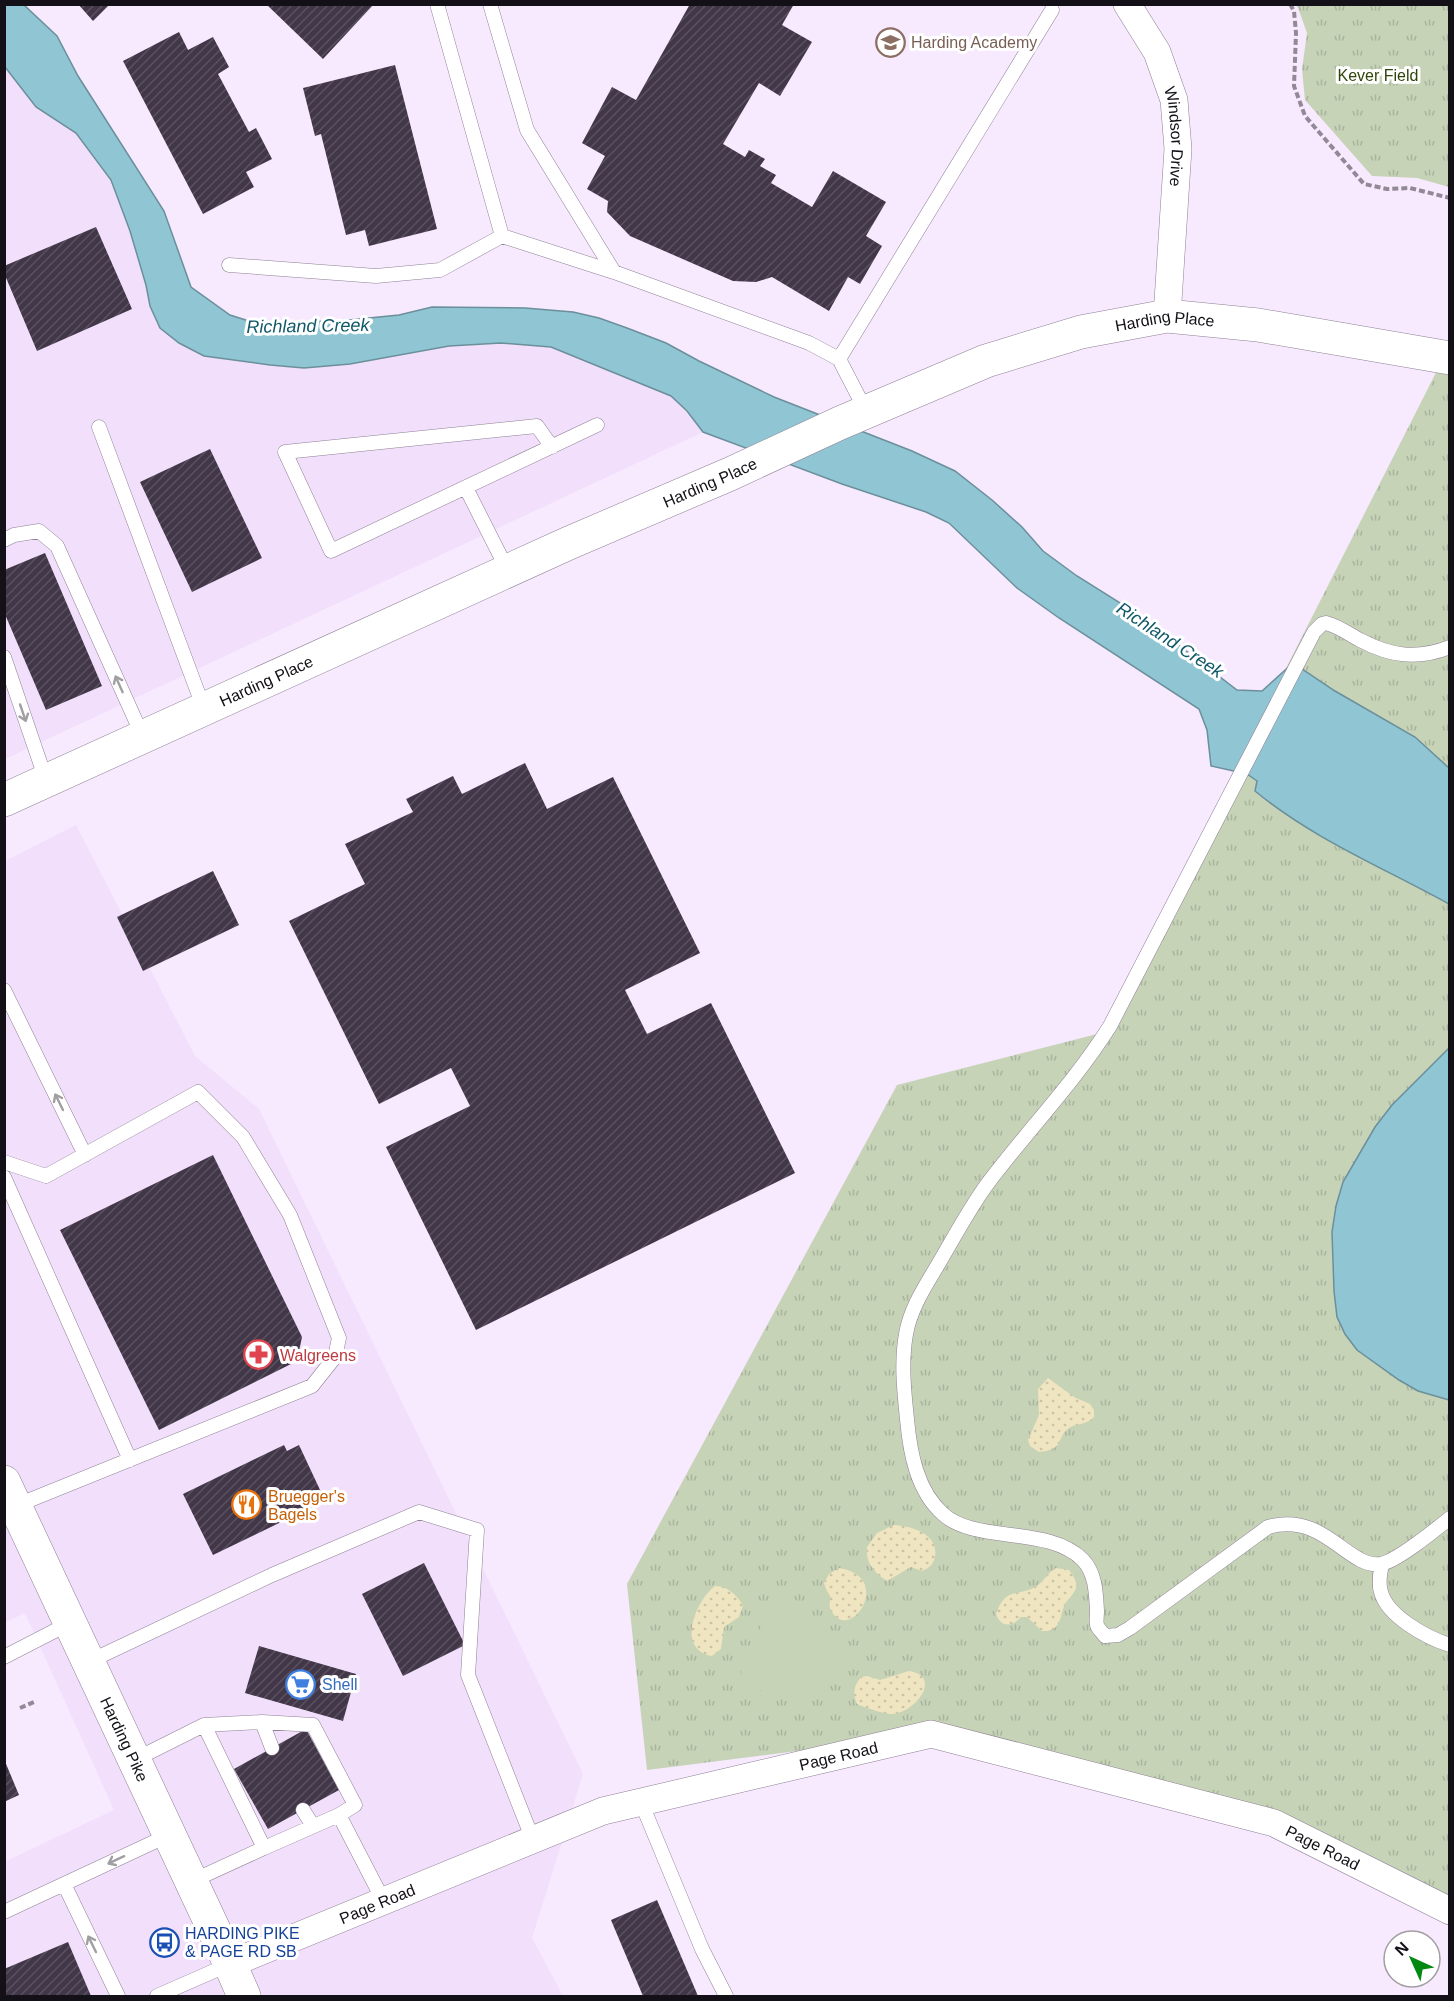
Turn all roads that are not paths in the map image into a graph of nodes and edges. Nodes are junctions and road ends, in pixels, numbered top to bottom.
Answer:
1 (437, 4) edge
2 (490, 4) edge
3 (1127, 4) edge
4 (1052, 10) dead end
5 (502, 236) junction
6 (229, 265) dead end
7 (614, 272) junction
8 (1167, 316) junction
9 (1449, 358) edge
10 (839, 359) junction
11 (853, 417) junction
12 (597, 425) dead end
13 (99, 428) dead end
14 (552, 447) junction
15 (466, 488) junction
16 (4, 540) edge
17 (508, 571) junction
18 (1449, 647) edge
19 (4, 657) edge
20 (204, 709) junction
21 (143, 737) junction
22 (47, 781) junction
23 (4, 800) edge
24 (4, 990) edge
25 (85, 1155) junction
26 (4, 1162) edge
27 (4, 1177) edge
28 (130, 1460) junction
29 (10, 1494) edge
30 (1449, 1518) edge
31 (1382, 1564) junction
32 (70, 1623) junction
33 (1449, 1645) edge
34 (4, 1657) edge
35 (88, 1662) junction
36 (262, 1722) junction
37 (204, 1725) junction
38 (272, 1748) dead end
39 (134, 1760) junction
40 (641, 1802) junction
41 (303, 1810) dead end
42 (339, 1815) junction
43 (313, 1826) junction
44 (169, 1835) junction
45 (533, 1840) junction
46 (264, 1848) junction
47 (191, 1881) junction
48 (64, 1884) junction
49 (383, 1900) junction
50 (1449, 1911) edge
51 (4, 1912) edge
52 (230, 1964) junction
53 (118, 1996) edge
54 (157, 1996) edge
55 (244, 1996) edge
56 (726, 1996) edge

1 - 5 lane
2 - 7 lane
3 - 8 street, Windsor Drive
4 - 10 lane
5 - 6 lane
5 - 7 lane
7 - 10 lane
8 - 9 main road, Harding Place
8 - 11 main road, Harding Place
10 - 11 lane
11 - 17 main road, Harding Place
12 - 14 lane
13 - 20 lane
14 - 15 lane
14 - 15 lane
15 - 17 lane
21 -> 16 lane
17 - 20 main road, Harding Place
18 - 31 lane
19 -> 22 lane
20 - 21 main road, Harding Place
21 - 22 main road, Harding Place
22 - 23 main road, Harding Place
25 -> 24 lane
25 - 26 lane
25 - 28 lane
27 - 28 lane
28 - 29 lane
29 - 32 main road, Harding Pike
30 - 31 lane
31 - 33 lane
32 - 34 lane
32 - 35 main road, Harding Pike
35 - 39 main road, Harding Pike
35 - 45 lane
36 - 37 lane
36 - 38 lane
36 - 42 lane
37 - 39 lane
37 - 46 lane
39 - 44 main road, Harding Pike
40 - 45 street, Page Road
40 - 50 street, Page Road
40 - 56 lane
41 - 43 lane
42 - 43 lane
42 - 49 lane
43 - 46 lane
44 - 47 main road, Harding Pike
44 -> 48 lane
45 - 49 street, Page Road
46 - 47 lane
47 - 52 main road, Harding Pike
48 - 51 lane
53 -> 48 lane
49 - 52 street, Page Road
52 - 54 lane
52 - 55 main road, Harding Pike

